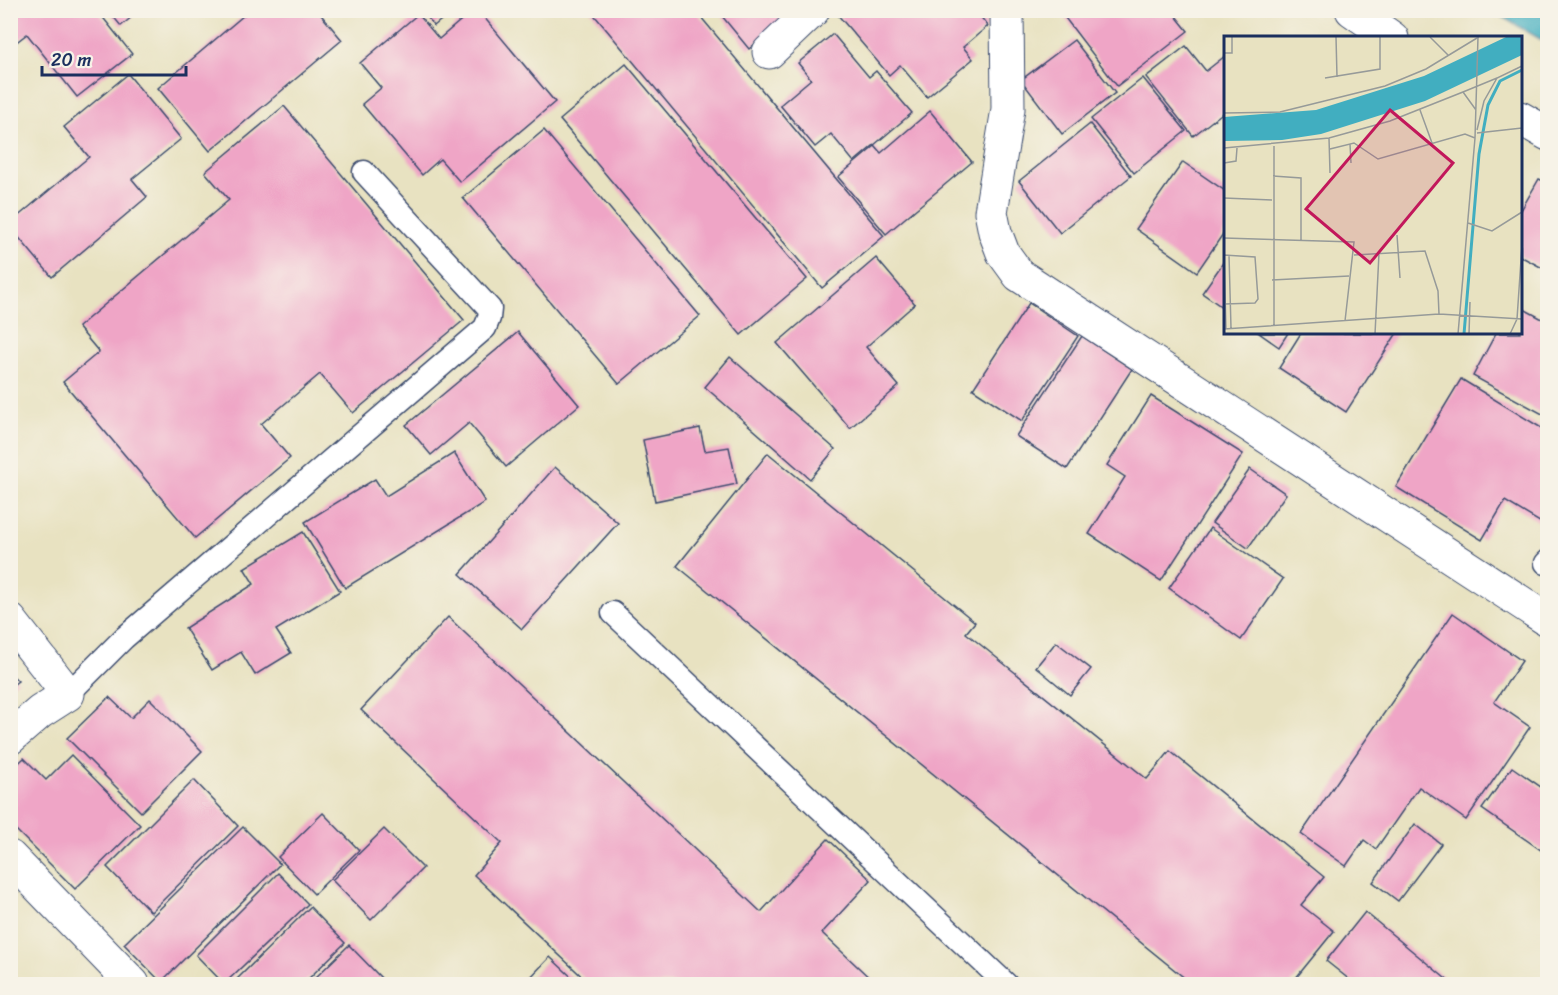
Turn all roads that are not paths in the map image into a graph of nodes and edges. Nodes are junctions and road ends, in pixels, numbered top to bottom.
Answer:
1 (813, 10) edge
2 (1007, 10) edge
3 (1352, 10) edge
4 (1389, 36) edge
5 (769, 52) dead end
6 (1522, 119) edge
7 (1548, 134) edge
8 (364, 172) dead end
9 (613, 612) dead end
10 (10, 620) edge
11 (1548, 620) edge
12 (68, 694) junction
13 (10, 738) edge
14 (10, 857) edge
15 (134, 984) edge
16 (1006, 984) edge

1 - 5 street
2 - 11 street
3 - 4 street
6 - 7 street
8 - 12 lane
9 - 16 lane
10 - 12 street
12 - 13 street
14 - 15 street

